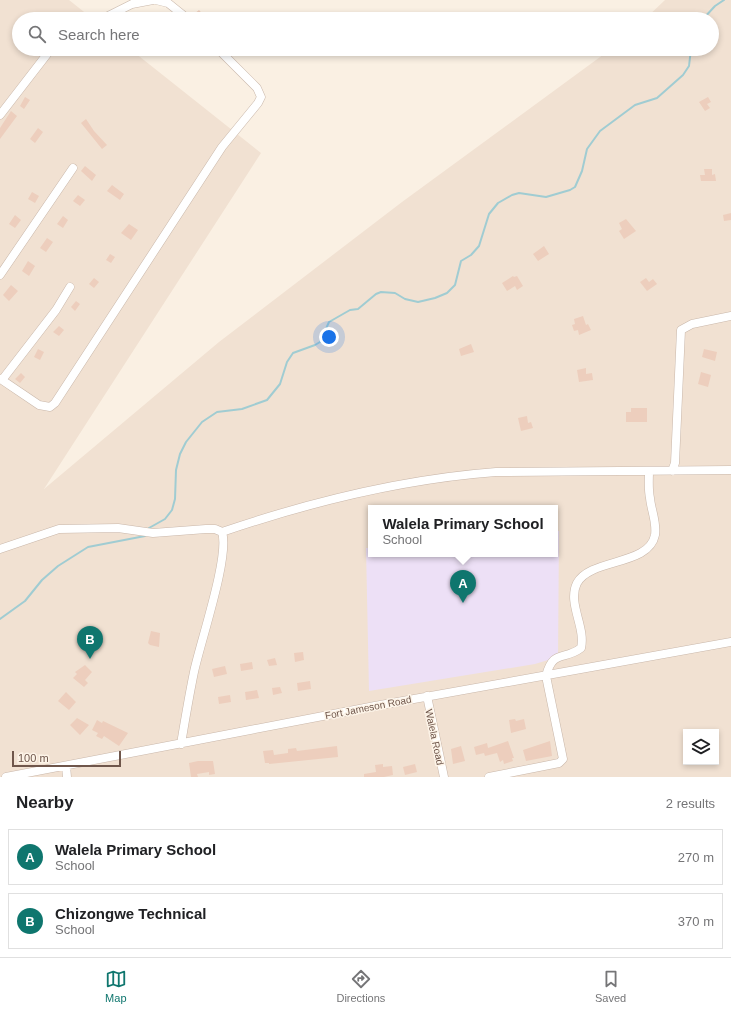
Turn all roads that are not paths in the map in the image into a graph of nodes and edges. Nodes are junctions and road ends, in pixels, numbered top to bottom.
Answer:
1 (155, 0) edge
2 (116, 12) edge
3 (179, 12) edge
4 (46, 56) edge
5 (225, 56) edge
6 (0, 115) edge
7 (73, 168) dead end
8 (0, 275) edge
9 (70, 287) dead end
10 (731, 316) edge
11 (1, 379) edge
12 (731, 470) edge
13 (649, 471) junction
14 (672, 471) junction
15 (222, 532) junction
16 (0, 549) edge
17 (731, 642) edge
18 (546, 676) junction
19 (427, 696) junction
20 (181, 744) junction
21 (66, 766) junction
22 (6, 777) edge
23 (68, 777) edge
24 (444, 777) edge
25 (489, 777) edge

1 - 2 street
1 - 3 street
4 - 6 street
5 - 11 street
7 - 8 street
9 - 11 street
10 - 14 street
12 - 14 street
13 - 14 street
13 - 15 street
13 - 18 street
15 - 16 street
15 - 20 street
17 - 18 street, Fort Jameson Road
18 - 19 street, Fort Jameson Road
18 - 25 street
19 - 20 street, Fort Jameson Road
19 - 24 street, Walela Road
20 - 21 street, Fort Jameson Road
21 - 22 street, Fort Jameson Road
21 - 23 street

